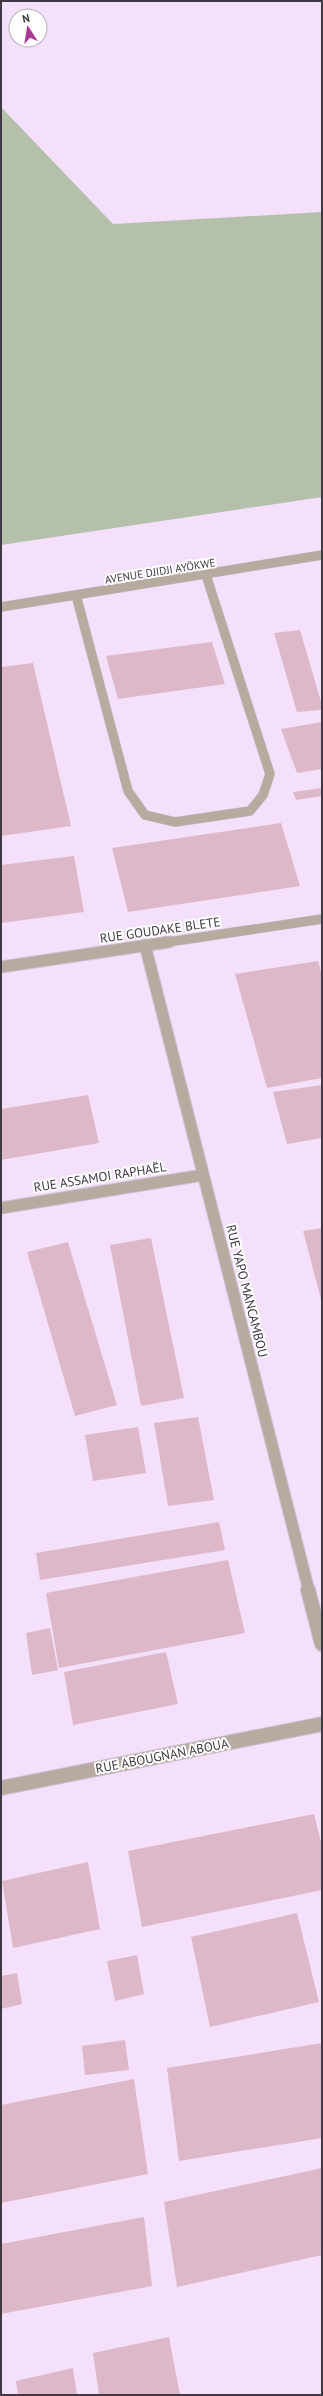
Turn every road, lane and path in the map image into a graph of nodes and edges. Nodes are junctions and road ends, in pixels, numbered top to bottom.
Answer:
1 (322, 555) edge
2 (206, 575) junction
3 (76, 595) junction
4 (1, 607) edge
5 (322, 919) edge
6 (144, 945) junction
7 (1, 967) edge
8 (203, 1175) junction
9 (1, 1208) edge
10 (322, 1644) edge
11 (322, 1724) edge
12 (1, 1788) edge

1 - 2 street, AVENUE DJIDJI AYÖKWE
2 - 3 street, AVENUE DJIDJI AYÖKWE
2 - 3 street
3 - 4 street, AVENUE DJIDJI AYÖKWE
5 - 6 street, RUE GOUDAKE BLETE
6 - 7 street, RUE GOUDAKE BLETE
6 - 8 street, RUE YAPO MANCAMBOU
8 - 9 street, RUE ASSAMOI RAPHAËL
8 - 10 street, RUE YAPO MANCAMBOU
11 - 12 street, RUE ABOUGNAN ABOUA

